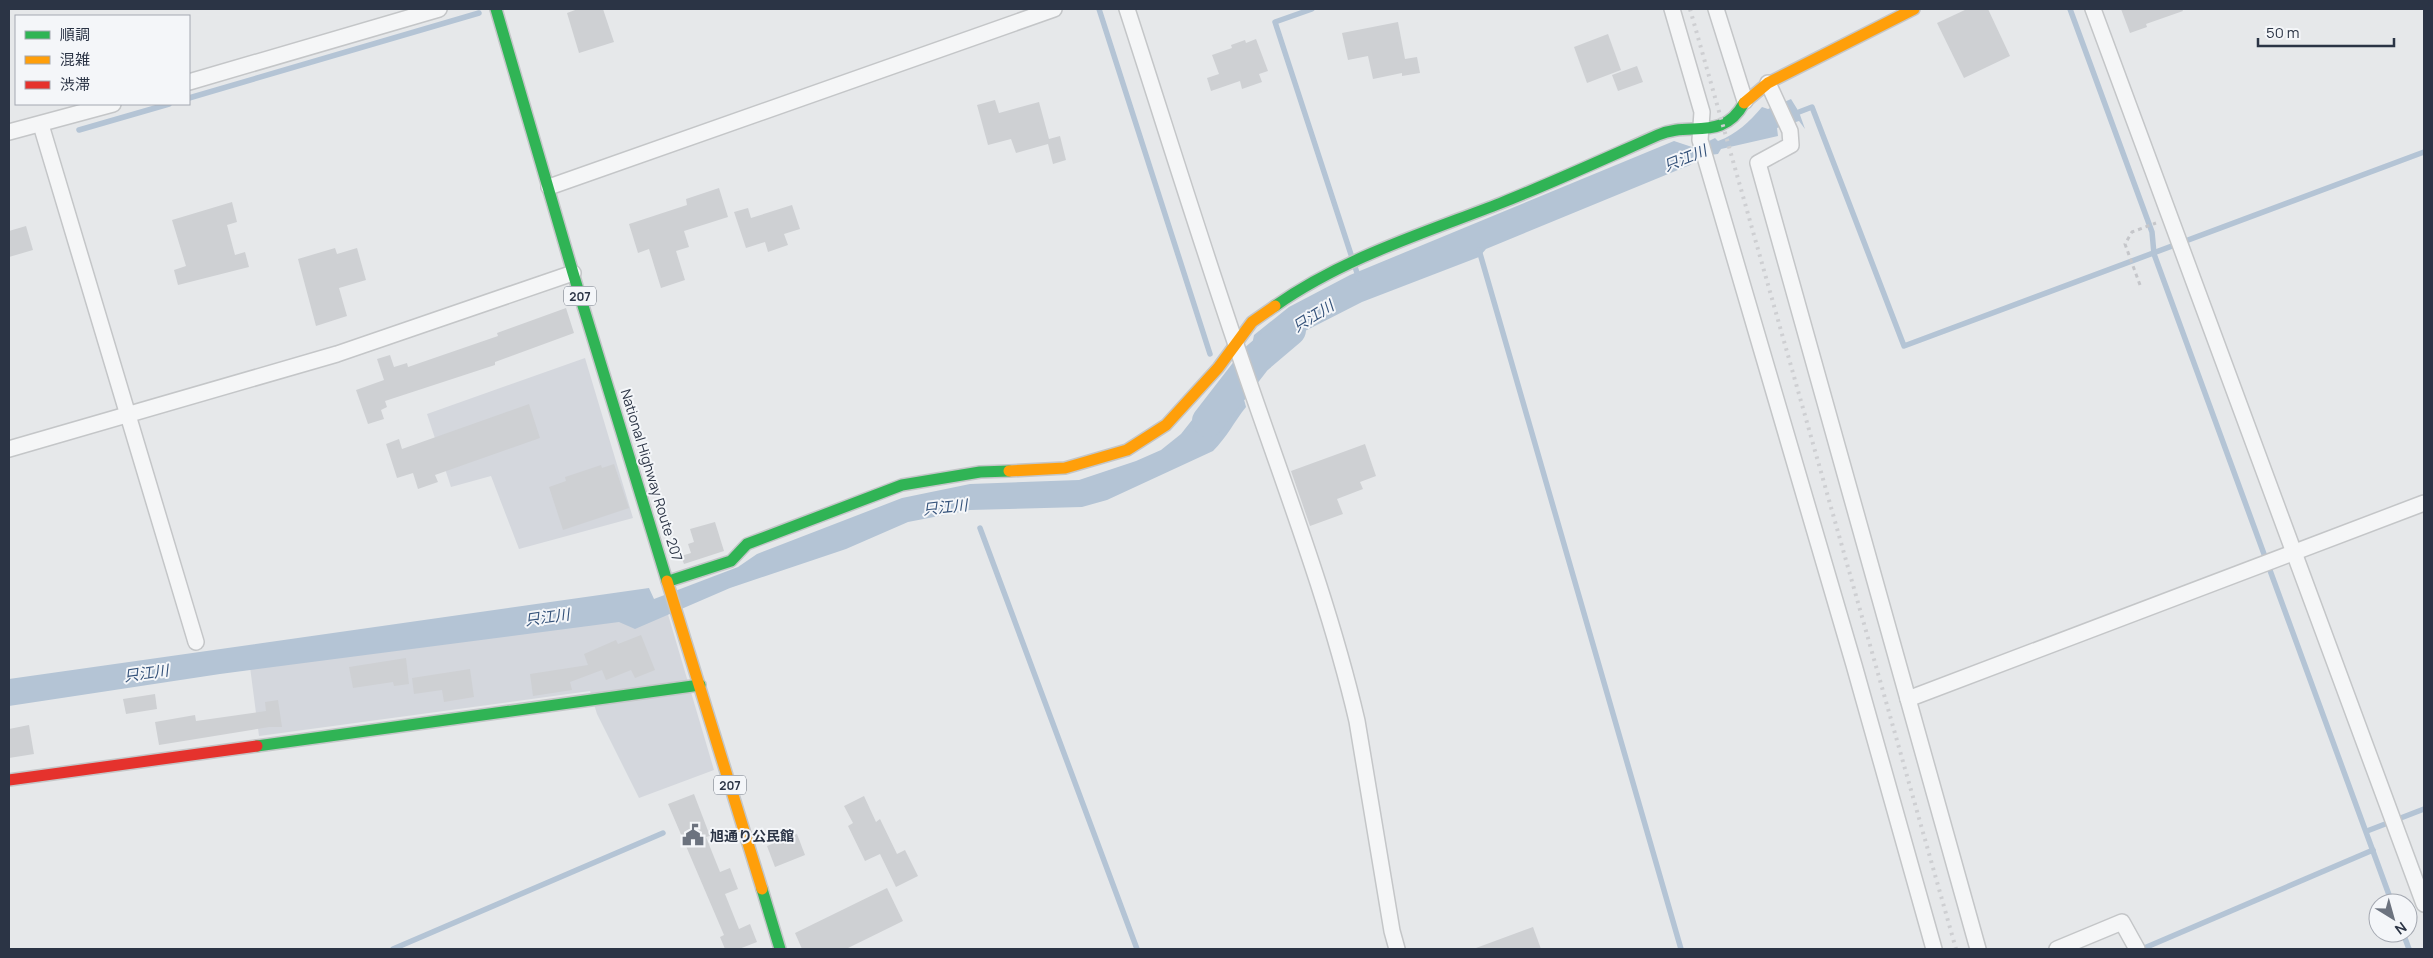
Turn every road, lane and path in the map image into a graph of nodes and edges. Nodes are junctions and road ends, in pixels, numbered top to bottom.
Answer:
1 (439, 9) edge
2 (496, 9) edge
3 (1054, 9) edge
4 (1127, 9) edge
5 (1672, 9) edge
6 (1716, 9) edge
7 (1914, 9) edge
8 (2093, 9) edge
9 (190, 82) edge
10 (1768, 83) junction
11 (1745, 101) junction
12 (110, 105) edge
13 (41, 125) junction
14 (9, 132) edge
15 (1700, 135) junction
16 (549, 187) junction
17 (2159, 222) dead end
18 (573, 273) junction
19 (2140, 285) dead end
20 (1236, 343) junction
21 (128, 415) junction
22 (9, 449) edge
23 (2424, 503) edge
24 (2294, 552) junction
25 (669, 581) junction
26 (196, 642) dead end
27 (700, 685) junction
28 (1908, 699) junction
29 (9, 780) edge
30 (2424, 904) edge
31 (776, 948) edge
32 (2137, 948) edge
33 (1397, 949) edge
34 (1934, 949) edge
35 (1978, 949) edge
36 (2057, 949) edge

1 - 9 street
2 - 16 main road, National Highway Route 207 / 207
3 - 16 street
4 - 20 street
5 - 15 street
6 - 11 street
7 - 10 main road
8 - 24 street
10 - 11 main road
10 - 28 street
11 - 15 main road
12 - 13 street
13 - 14 street
13 - 21 street
15 - 20 main road
15 - 34 street
16 - 18 main road, National Highway Route 207 / 207
17 - 19 path
18 - 21 street
18 - 25 main road, National Highway Route 207 / 207
20 - 25 main road
20 - 33 street
21 - 22 street
21 - 26 street
23 - 24 street
24 - 28 street
24 - 30 street
25 - 27 main road, National Highway Route 207 / 207
27 - 29 main road
27 - 31 main road, National Highway Route 207 / 207
28 - 35 street
32 - 36 street

